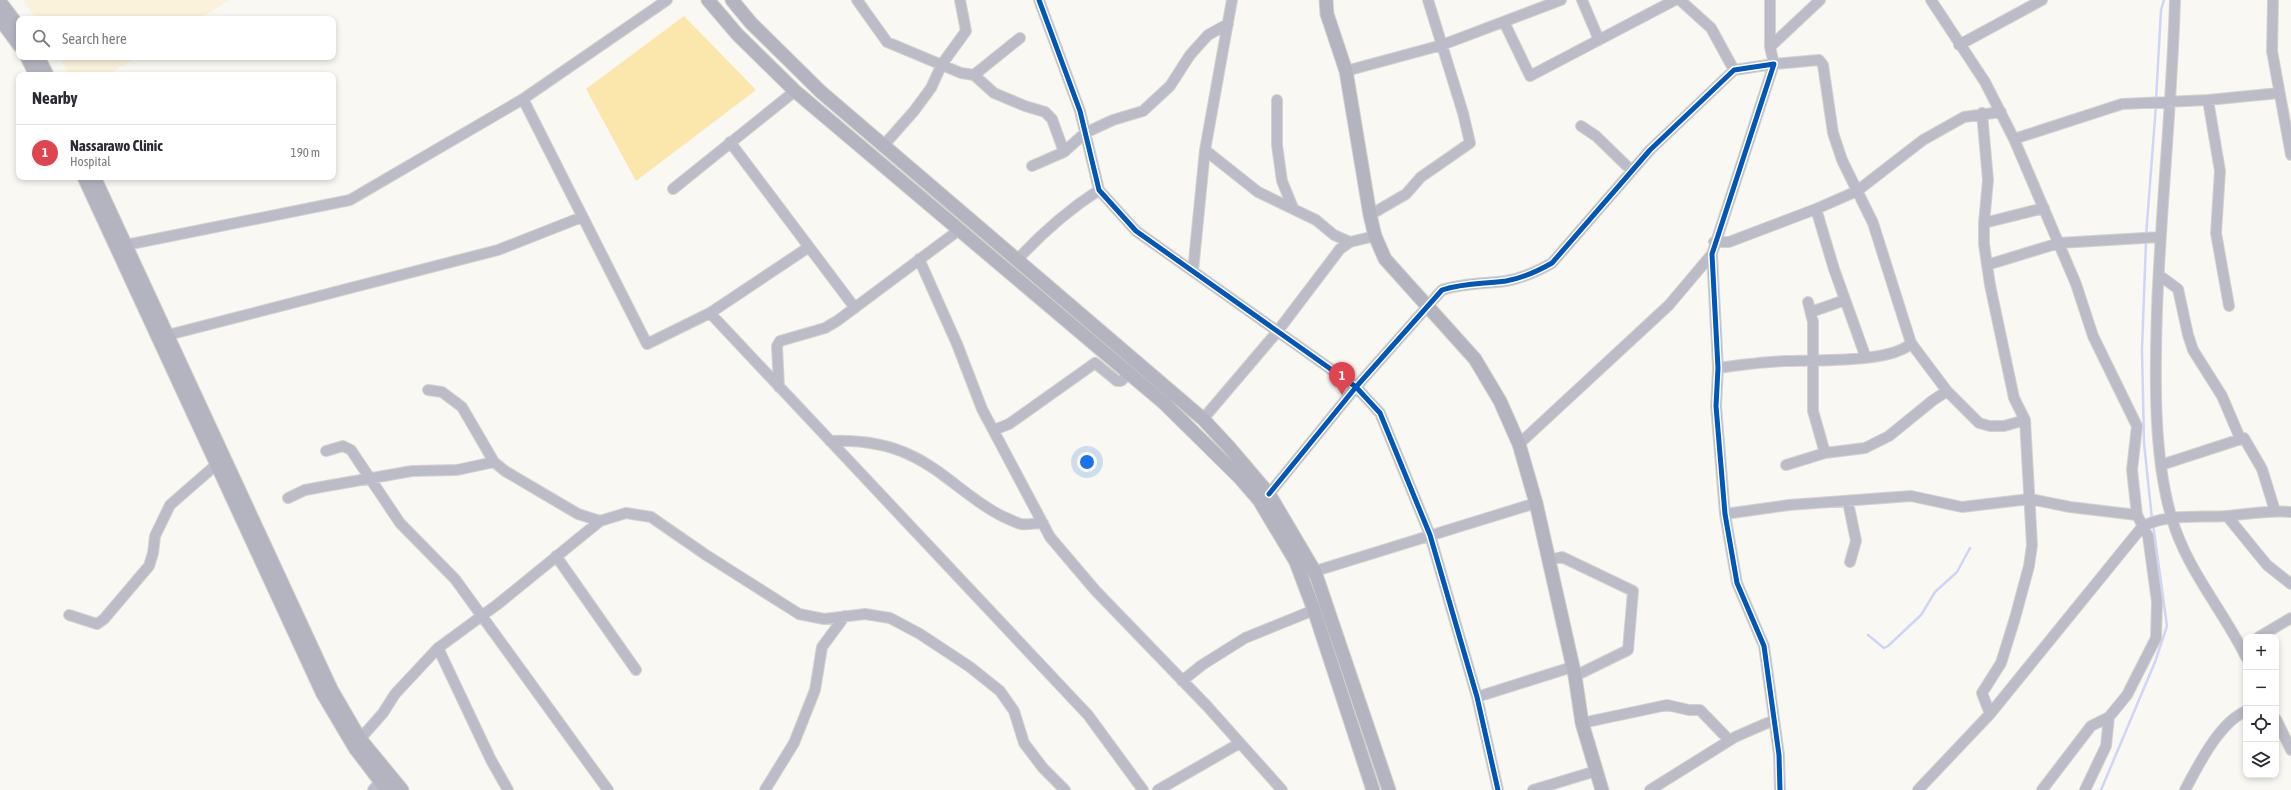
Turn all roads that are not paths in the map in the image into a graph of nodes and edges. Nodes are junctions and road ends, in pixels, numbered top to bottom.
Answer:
1 (667, 0) edge
2 (708, 0) edge
3 (733, 0) edge
4 (857, 0) edge
5 (960, 0) edge
6 (1039, 0) edge
7 (1232, 0) edge
8 (1326, 0) edge
9 (1428, 0) edge
10 (1561, 0) edge
11 (1582, 0) edge
12 (1675, 0) edge
13 (1680, 0) edge
14 (1770, 0) edge
15 (1820, 0) edge
16 (1931, 0) edge
17 (2042, 0) edge
18 (2175, 0) edge
19 (2273, 0) edge
20 (0, 2) edge
21 (0, 19) edge
22 (16, 22) edge
23 (1504, 22) junction
24 (1228, 24) junction
25 (1020, 38) dead end
26 (1600, 40) junction
27 (16, 41) edge
28 (1442, 45) junction
29 (1959, 45) junction
30 (1770, 47) junction
31 (28, 60) edge
32 (40, 60) edge
33 (942, 64) junction
34 (1774, 64) junction
35 (1734, 70) junction
36 (1346, 71) junction
37 (34, 72) edge
38 (46, 72) edge
39 (974, 75) junction
40 (795, 91) junction
41 (2279, 93) junction
42 (523, 100) junction
43 (1276, 100) dead end
44 (2208, 100) junction
45 (2167, 103) junction
46 (2001, 112) junction
47 (1982, 113) junction
48 (1581, 126) dead end
49 (1085, 133) junction
50 (2014, 139) junction
51 (730, 142) junction
52 (884, 145) junction
53 (1205, 150) junction
54 (1064, 152) junction
55 (2291, 155) edge
56 (1032, 166) dead end
57 (1632, 171) junction
58 (85, 180) edge
59 (95, 180) edge
60 (672, 189) dead end
61 (1099, 190) junction
62 (1857, 191) junction
63 (1293, 208) junction
64 (2044, 208) junction
65 (1816, 209) junction
66 (1370, 215) junction
67 (582, 217) junction
68 (1984, 223) junction
69 (959, 230) junction
70 (1375, 236) junction
71 (2156, 237) junction
72 (1350, 242) junction
73 (1714, 242) junction
74 (2059, 243) junction
75 (126, 245) junction
76 (809, 247) junction
77 (1712, 254) junction
78 (919, 259) junction
79 (1018, 259) junction
80 (1987, 265) junction
81 (1193, 271) junction
82 (2159, 275) junction
83 (1845, 300) junction
84 (2229, 306) dead end
85 (1426, 307) junction
86 (855, 308) junction
87 (710, 313) junction
88 (1277, 332) junction
89 (168, 335) junction
90 (1911, 343) junction
91 (1866, 358) junction
92 (1814, 361) junction
93 (1718, 368) junction
94 (1128, 374) junction
95 (779, 387) junction
96 (1356, 387) junction
97 (428, 390) dead end
98 (1947, 391) junction
99 (1203, 419) junction
100 (2025, 420) junction
101 (994, 430) junction
102 (2240, 438) junction
103 (830, 441) junction
104 (1519, 444) junction
105 (326, 451) dead end
106 (1825, 453) junction
107 (494, 462) junction
108 (217, 464) junction
109 (1786, 465) dead end
110 (2161, 465) junction
111 (370, 479) junction
112 (1269, 494) junction
113 (288, 498) dead end
114 (2030, 499) junction
115 (1848, 502) junction
116 (1536, 503) junction
117 (2275, 510) junction
118 (2291, 512) edge
119 (1725, 514) junction
120 (2136, 515) junction
121 (2227, 516) junction
122 (2172, 518) junction
123 (600, 520) junction
124 (1042, 523) junction
125 (2144, 526) junction
126 (1430, 534) junction
127 (556, 556) junction
128 (1548, 560) junction
129 (1850, 562) dead end
130 (1315, 572) junction
131 (1302, 576) junction
132 (2291, 584) edge
133 (1314, 610) junction
134 (69, 615) dead end
135 (482, 615) junction
136 (844, 616) junction
137 (2291, 618) edge
138 (2264, 634) edge
139 (2243, 644) edge
140 (438, 648) junction
141 (636, 670) dead end
142 (1574, 672) junction
143 (1182, 681) junction
144 (1477, 697) junction
145 (2243, 712) edge
146 (1990, 714) junction
147 (2109, 717) junction
148 (1774, 720) junction
149 (1582, 723) junction
150 (2279, 725) edge
151 (360, 739) junction
152 (1729, 740) junction
153 (1240, 743) junction
154 (2291, 750) edge
155 (1596, 771) junction
156 (382, 784) edge
157 (1925, 788) edge
158 (402, 790) edge
159 (508, 790) edge
160 (608, 790) edge
161 (765, 790) edge
162 (1064, 790) edge
163 (1143, 790) edge
164 (1158, 790) edge
165 (1282, 790) edge
166 (1373, 790) edge
167 (1389, 790) edge
168 (1498, 790) edge
169 (1533, 790) edge
170 (1602, 790) edge
171 (1650, 790) edge
172 (1780, 790) edge
173 (2042, 790) edge
174 (2085, 790) edge
175 (2185, 790) edge

1 - 42 street
2 - 40 main road
3 - 52 main road
4 - 33 street
5 - 33 street
6 - 49 street
7 - 24 street
8 - 36 main road
9 - 28 street
10 - 23 street
11 - 26 street
12 - 26 street
13 - 35 street
14 - 30 street
15 - 30 street
16 - 29 street
17 - 29 street
18 - 45 street
19 - 41 street
20 - 22 main road
21 - 27 main road
23 - 26 street
23 - 28 street
24 - 49 street
24 - 53 street
25 - 39 street
28 - 36 street
28 - 66 street
29 - 46 street
30 - 34 street
31 - 37 main road
32 - 38 main road
33 - 39 street
33 - 52 street
34 - 35 street
34 - 62 street
34 - 73 street
35 - 57 street
36 - 66 main road
39 - 54 street
40 - 51 street
40 - 69 main road
41 - 44 street
41 - 55 street
42 - 67 street
42 - 75 street
43 - 63 street
44 - 45 street
44 - 84 street
45 - 50 street
45 - 71 street
46 - 47 street
46 - 50 street
47 - 62 street
47 - 68 street
48 - 57 street
49 - 54 street
49 - 61 street
50 - 64 street
51 - 60 street
51 - 76 street
52 - 79 main road
53 - 63 street
53 - 81 street
54 - 56 street
57 - 85 street
58 - 108 main road
59 - 75 main road
61 - 79 street
61 - 81 street
62 - 65 street
62 - 90 street
63 - 72 street
64 - 68 street
64 - 74 street
65 - 73 street
65 - 83 street
66 - 70 main road
67 - 87 street
67 - 89 street
68 - 80 street
69 - 78 street
69 - 94 main road
70 - 72 street
70 - 85 main road
71 - 74 street
71 - 82 street
72 - 88 street
73 - 77 street
74 - 80 street
74 - 120 street
75 - 89 main road
76 - 86 street
76 - 87 street
77 - 93 street
77 - 104 street
78 - 86 street
78 - 101 street
79 - 99 main road
80 - 100 street
81 - 88 street
82 - 102 street
82 - 110 street
83 - 91 street
83 - 92 street
85 - 96 street
85 - 104 main road
86 - 95 street
87 - 95 street
88 - 96 street
88 - 99 street
89 - 151 main road
90 - 91 street
90 - 98 street
91 - 92 street
92 - 93 street
92 - 106 street
93 - 119 street
94 - 101 street
94 - 131 main road
95 - 103 street
96 - 112 street
96 - 126 street
97 - 107 street
98 - 100 street
98 - 106 street
99 - 112 main road
100 - 114 street
101 - 124 street
102 - 110 street
102 - 117 street
103 - 124 street
103 - 163 street
104 - 116 main road
105 - 111 street
106 - 109 street
107 - 111 street
107 - 123 street
108 - 134 street
108 - 156 main road
110 - 122 street
111 - 113 street
111 - 135 street
112 - 130 main road
114 - 115 street
114 - 120 street
114 - 146 street
115 - 119 street
115 - 129 street
116 - 126 street
116 - 128 main road
117 - 118 street
117 - 121 street
119 - 148 street
120 - 125 street
121 - 122 street
121 - 132 street
122 - 125 street
122 - 139 street
123 - 127 street
123 - 136 street
124 - 143 street
125 - 146 street
125 - 147 street
126 - 130 street
126 - 144 street
127 - 135 street
127 - 141 street
128 - 142 main road
128 - 142 street
130 - 131 street
130 - 167 main road
131 - 133 main road
133 - 143 street
133 - 166 main road
135 - 140 street
135 - 160 street
136 - 161 street
136 - 162 street
137 - 138 street
140 - 151 street
140 - 159 street
142 - 144 street
142 - 149 main road
143 - 153 street
144 - 168 street
145 - 175 street
146 - 157 street
147 - 173 street
147 - 174 street
148 - 152 street
148 - 172 street
149 - 152 street
149 - 155 main road
150 - 154 street
151 - 156 main road
152 - 171 street
153 - 164 street
153 - 165 street
155 - 169 street
155 - 170 main road
156 - 158 main road

